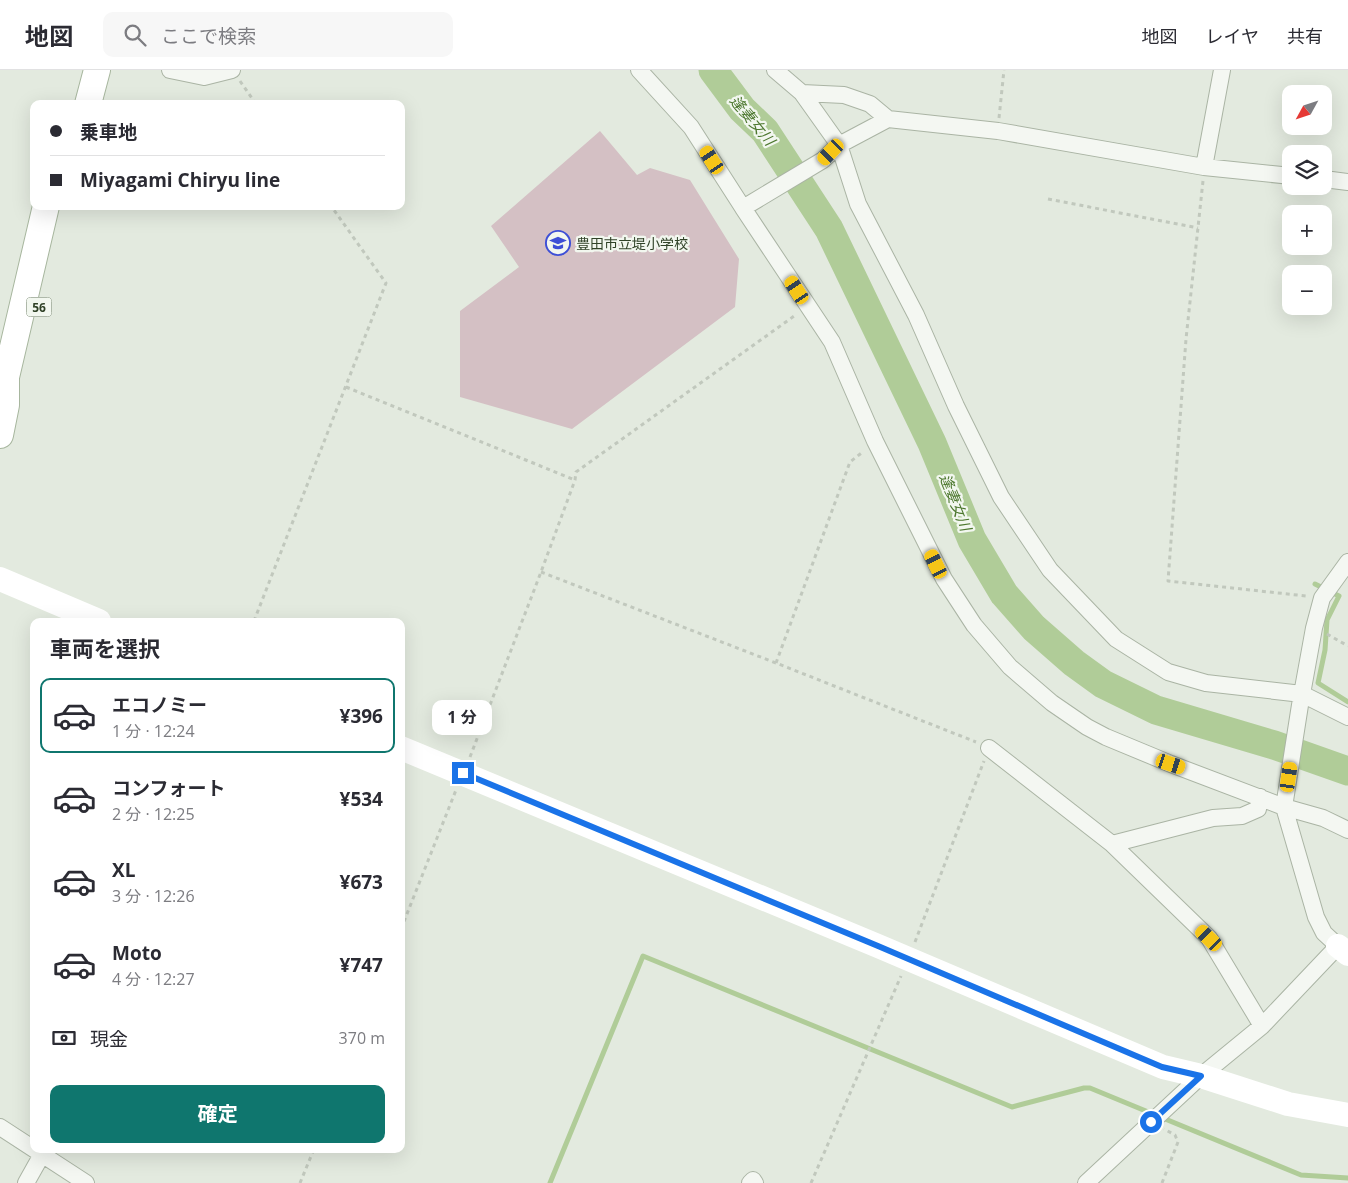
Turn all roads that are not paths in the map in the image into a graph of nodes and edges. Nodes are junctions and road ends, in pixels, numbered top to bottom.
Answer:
1 (78, 70) edge
2 (97, 70) edge
3 (170, 70) edge
4 (232, 70) edge
5 (639, 70) edge
6 (775, 70) edge
7 (1222, 70) edge
8 (802, 93) junction
9 (71, 100) edge
10 (89, 100) edge
11 (888, 119) junction
12 (839, 144) junction
13 (1204, 167) junction
14 (1282, 175) edge
15 (1332, 180) edge
16 (1348, 182) edge
17 (749, 205) junction
18 (45, 210) edge
19 (62, 210) edge
20 (6, 405) junction
21 (0, 435) edge
22 (1348, 562) edge
23 (0, 579) edge
24 (92, 618) edge
25 (1301, 699) junction
26 (1348, 717) edge
27 (989, 748) road end
28 (405, 750) edge
29 (1260, 797) junction
30 (1285, 801) junction
31 (1348, 830) edge
32 (1112, 844) junction
33 (1343, 950) edge
34 (1262, 1026) junction
35 (1201, 1076) junction
36 (1348, 1115) edge
37 (0, 1127) edge
38 (30, 1144) edge
39 (43, 1153) edge
40 (45, 1153) edge
41 (26, 1183) edge
42 (86, 1183) edge
43 (750, 1183) edge
44 (755, 1183) edge
45 (1086, 1183) edge

1 - 9 main road
2 - 10 main road
3 - 4 street
5 - 17 street
6 - 8 street
7 - 13 street
8 - 11 street
8 - 12 street
11 - 12 street
11 - 13 street
12 - 17 street
12 - 25 street
13 - 14 street
15 - 16 street
17 - 29 street
18 - 20 main road, 56
19 - 20 main road, 56
20 - 21 main road, 56
22 - 25 street
23 - 24 main road
25 - 26 street
25 - 30 street
27 - 32 street
28 - 35 main road
29 - 30 street
29 - 32 street
30 - 31 street
30 - 33 street
32 - 34 street
33 - 34 street
34 - 35 street
35 - 36 main road
35 - 45 street
37 - 38 street
39 - 41 street
40 - 42 street
43 - 44 street

